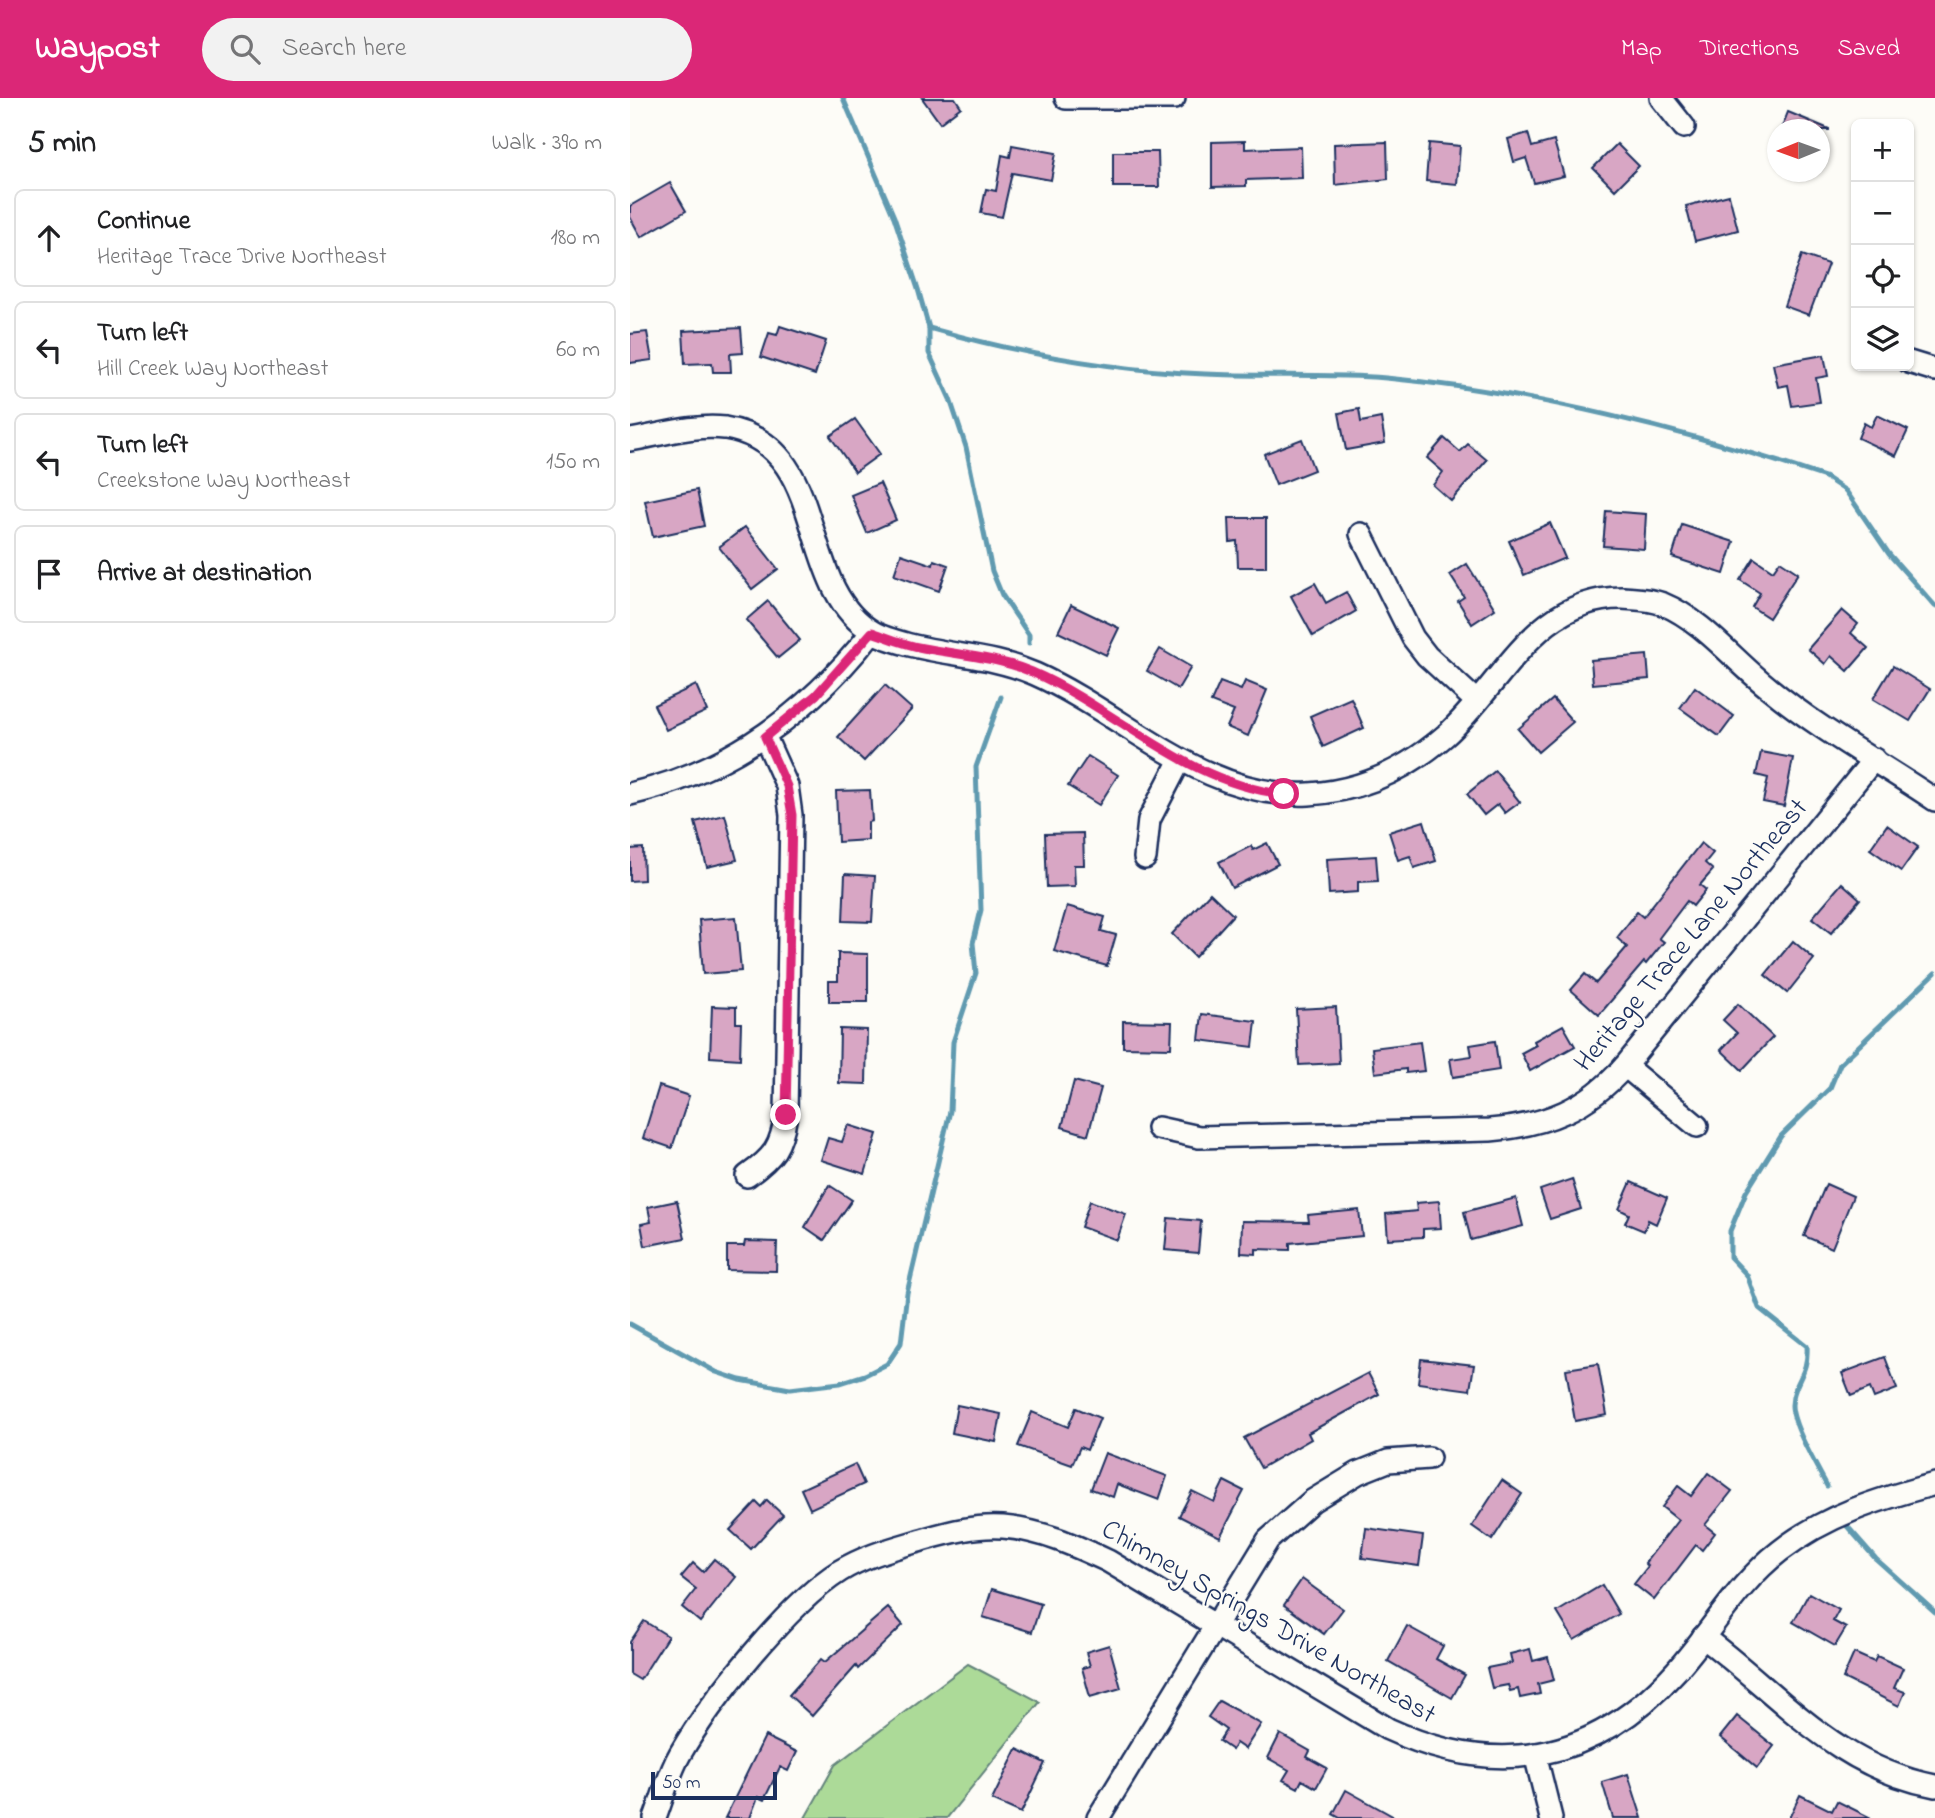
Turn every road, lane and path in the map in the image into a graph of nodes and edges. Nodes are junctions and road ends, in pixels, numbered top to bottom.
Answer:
1 (1066, 98) edge
2 (1174, 98) edge
3 (1661, 98) edge
4 (1684, 127) dead end
5 (1914, 364) edge
6 (1935, 370) edge
7 (630, 440) edge
8 (1361, 534) dead end
9 (872, 632) junction
10 (1476, 701) junction
11 (765, 737) junction
12 (1874, 759) junction
13 (1180, 760) junction
14 (630, 794) edge
15 (1935, 800) edge
16 (1145, 858) dead end
17 (1625, 1066) junction
18 (1697, 1126) dead end
19 (1158, 1128) dead end
20 (747, 1176) dead end
21 (1429, 1458) dead end
22 (1935, 1484) edge
23 (1215, 1626) junction
24 (1703, 1637) junction
25 (1535, 1754) junction
26 (1935, 1786) edge
27 (655, 1818) edge
28 (1098, 1818) edge
29 (1551, 1818) edge

1 - 2 street
3 - 4 street
5 - 6 street
7 - 9 street
8 - 10 street
9 - 11 street
9 - 13 street
10 - 12 street
10 - 13 street
11 - 14 street
11 - 20 street
12 - 15 street
12 - 17 street, Heritage Trace Lane Northeast
13 - 16 street
17 - 18 street
17 - 19 street, Heritage Trace Lane Northeast
21 - 23 street
22 - 24 street, Chimney Springs Drive Northeast
23 - 25 street, Chimney Springs Drive Northeast
23 - 27 street, Chimney Springs Drive Northeast
23 - 28 street
24 - 25 street, Chimney Springs Drive Northeast
24 - 26 street
25 - 29 street

